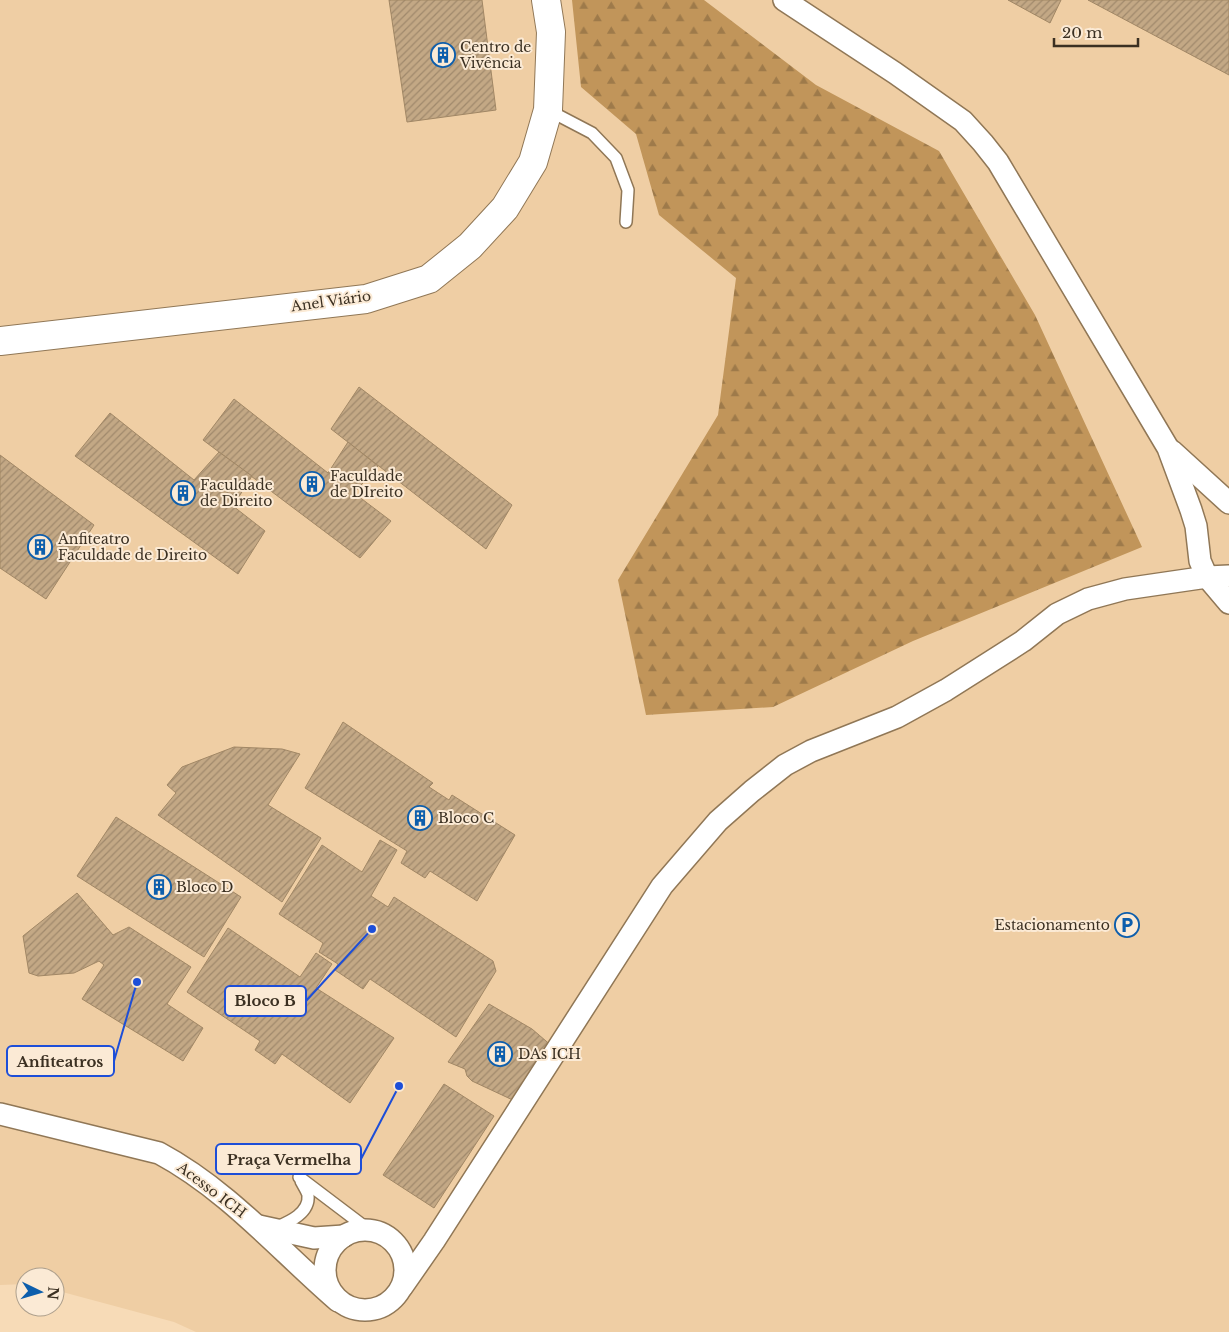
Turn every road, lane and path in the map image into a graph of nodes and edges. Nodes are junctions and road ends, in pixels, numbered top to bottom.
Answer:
1 (546, 0) edge
2 (784, 0) edge
3 (548, 110) junction
4 (626, 222) dead end
5 (0, 341) edge
6 (1168, 448) junction
7 (1229, 503) edge
8 (1229, 576) edge
9 (1207, 577) junction
10 (1229, 603) edge
11 (0, 1114) edge
12 (265, 1228) junction
13 (369, 1230) junction
14 (344, 1236) junction
15 (402, 1287) junction
16 (338, 1301) junction

1 - 3 main road, Anel Viário
2 - 6 street
3 - 4 lane
3 - 5 main road, Anel Viário
6 - 7 street
6 - 9 street
8 - 9 street
9 - 10 street
9 - 15 street
11 - 12 street, Acesso ICH
12 - 13 lane
12 - 14 street
12 - 16 street, Acesso ICH
13 - 14 street
13 - 15 street
14 - 16 street
15 - 16 street

